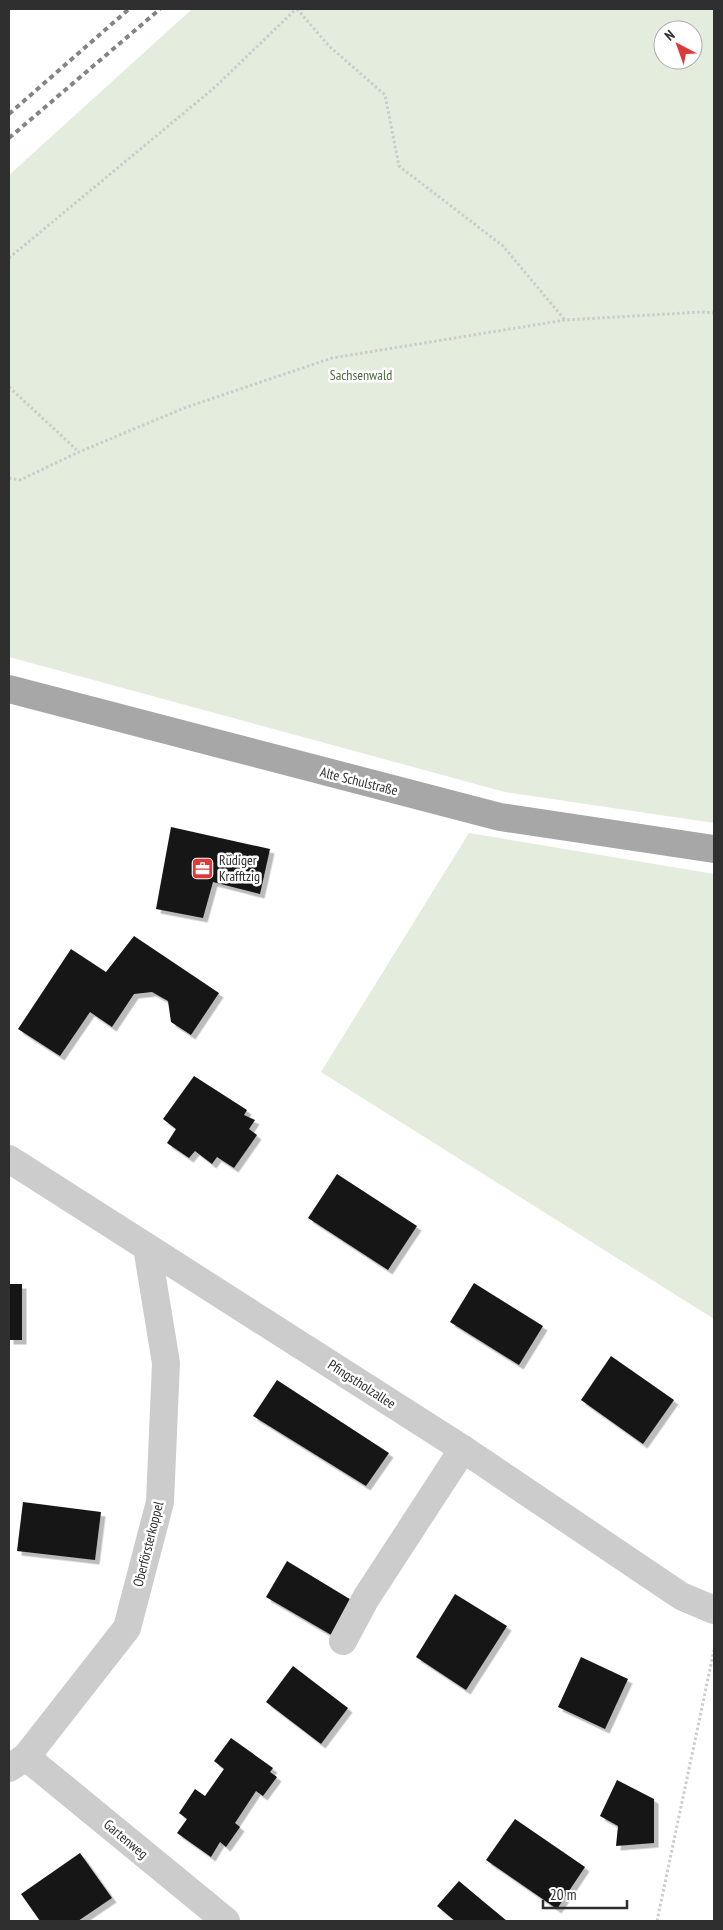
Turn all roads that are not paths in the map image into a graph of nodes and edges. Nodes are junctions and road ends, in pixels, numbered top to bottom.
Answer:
1 (9, 689) edge
2 (714, 849) edge
3 (9, 1159) edge
4 (147, 1247) junction
5 (463, 1449) junction
6 (714, 1610) edge
7 (343, 1641) dead end
8 (17, 1762) edge
9 (226, 1921) edge

1 - 2 main road, Alte Schulstraße
3 - 4 street, Pfingstholzallee
4 - 5 street, Pfingstholzallee
4 - 8 street, Oberförsterkoppel
5 - 6 street, Pfingstholzallee
5 - 7 street
8 - 9 street, Gartenweg

